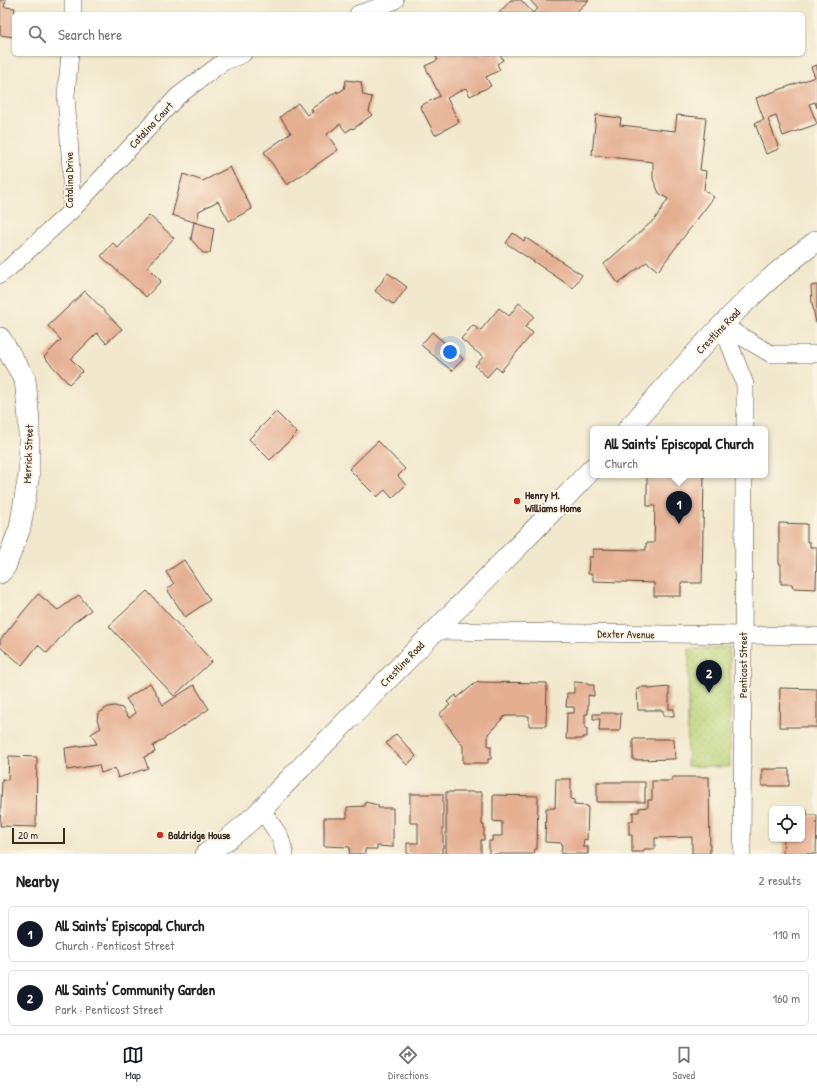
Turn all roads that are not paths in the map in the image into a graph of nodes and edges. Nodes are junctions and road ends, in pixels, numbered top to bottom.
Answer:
1 (73, 0) edge
2 (395, 0) edge
3 (73, 12) edge
4 (364, 12) edge
5 (70, 56) edge
6 (238, 56) edge
7 (71, 211) junction
8 (817, 241) edge
9 (0, 275) edge
10 (722, 326) junction
11 (0, 338) edge
12 (817, 354) edge
13 (631, 426) edge
14 (745, 426) edge
15 (590, 471) edge
16 (744, 478) edge
17 (0, 573) edge
18 (434, 631) junction
19 (744, 635) junction
20 (817, 636) edge
21 (262, 810) junction
22 (206, 854) edge
23 (285, 854) edge
24 (742, 854) edge

1 - 3 street
2 - 4 street
5 - 7 street, Catalina Drive
6 - 7 street, Catalina Court
7 - 9 street, Catalina Drive
8 - 10 street, Crestline Road
10 - 12 street
10 - 13 street, Crestline Road
10 - 14 street
11 - 17 street, Merrick Street
15 - 18 street, Crestline Road
16 - 19 street, Penticost Street
18 - 19 street, Dexter Avenue
18 - 21 street, Crestline Road
19 - 20 street, Dexter Avenue
19 - 24 street, Penticost Street
21 - 22 street, Crestline Road
21 - 23 street

